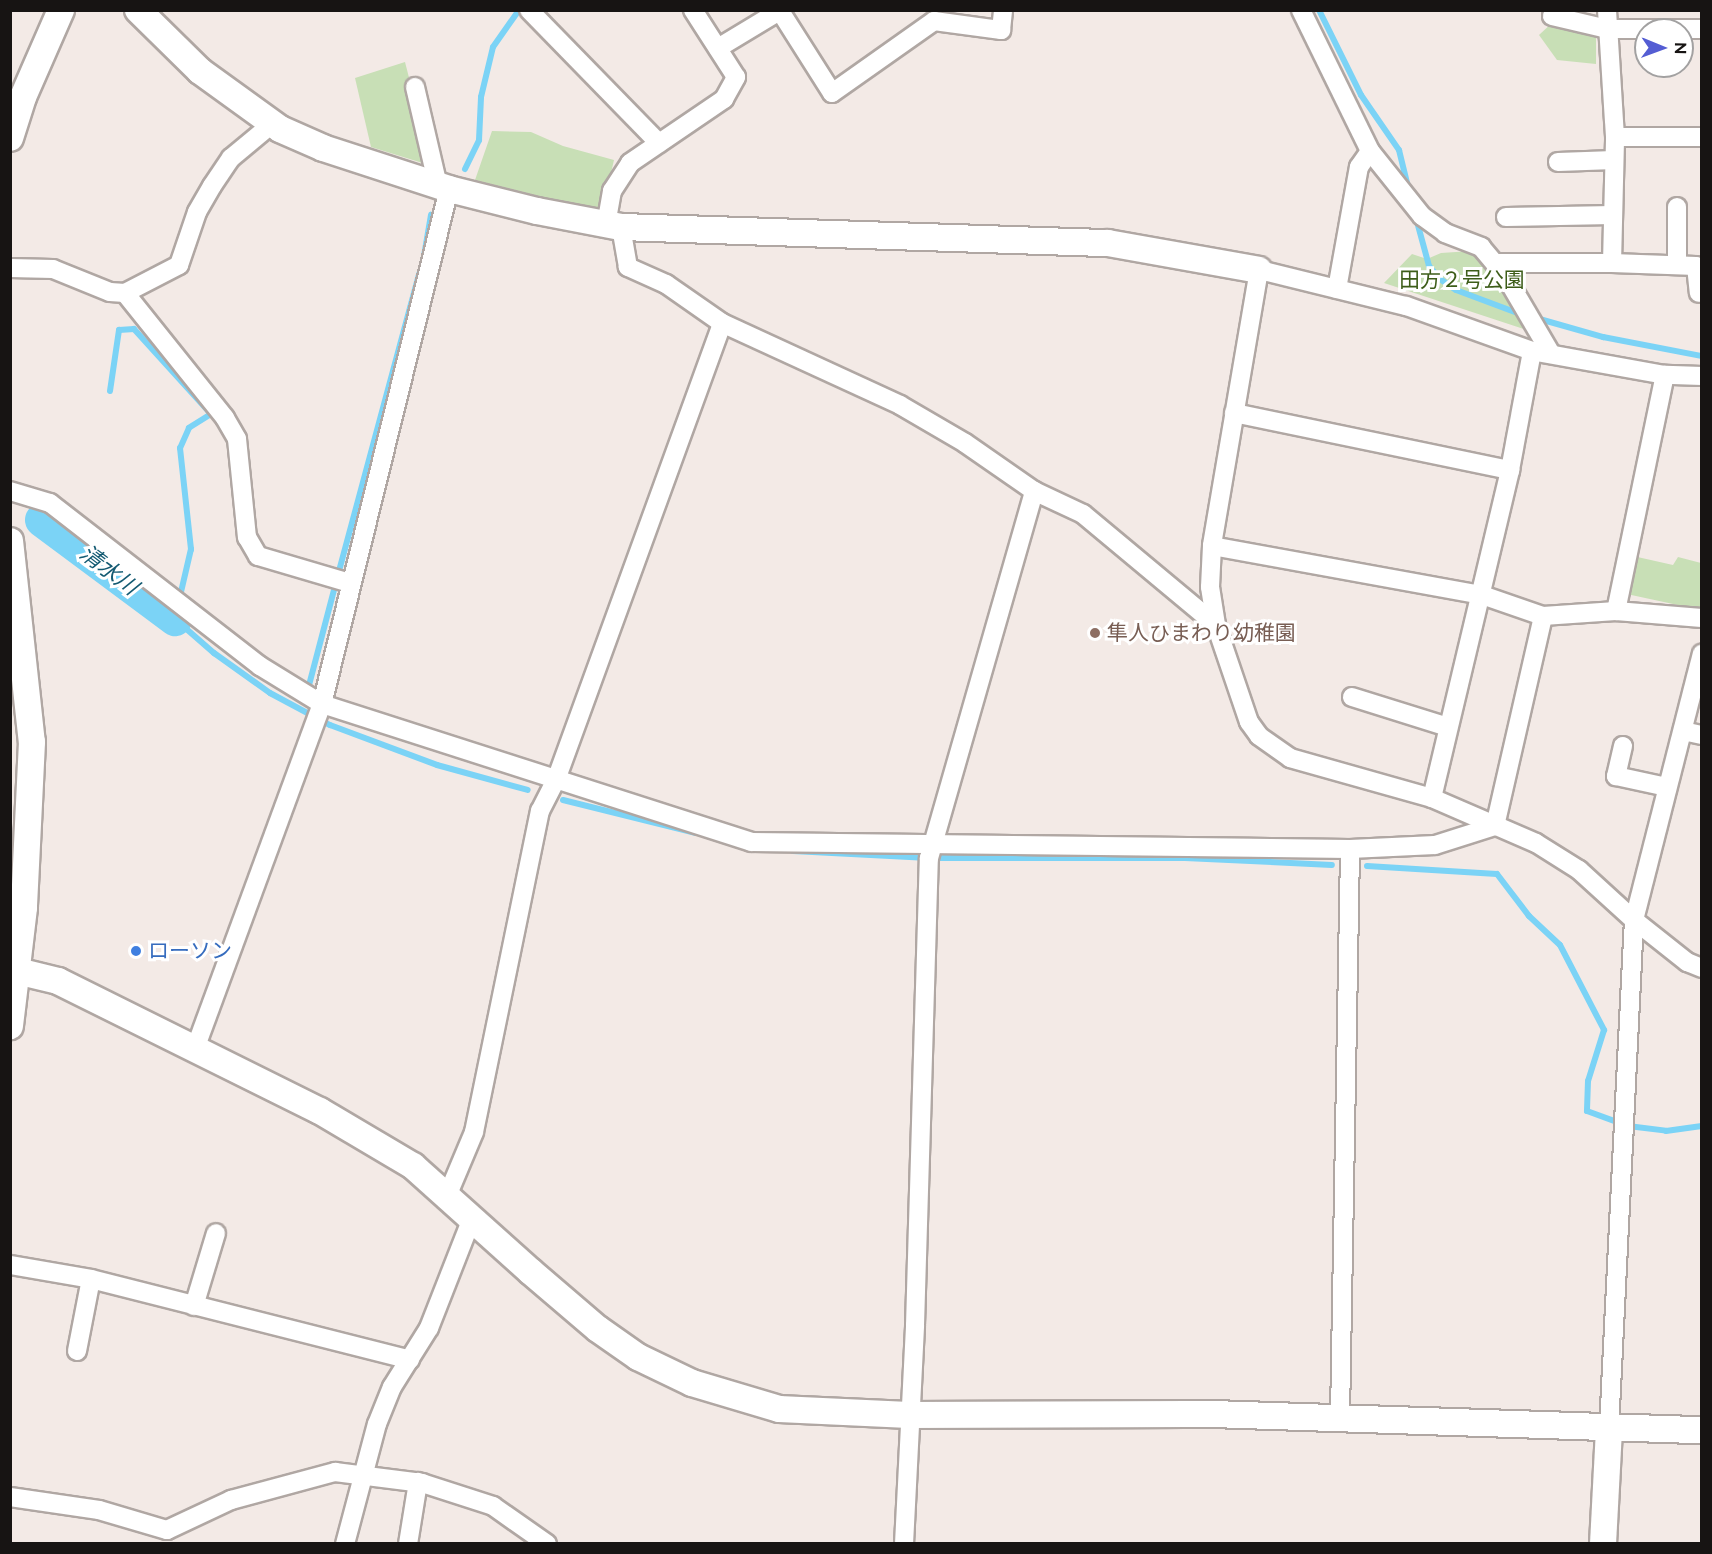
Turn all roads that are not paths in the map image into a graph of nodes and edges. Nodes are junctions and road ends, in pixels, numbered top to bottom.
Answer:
1 (61, 10) edge
2 (138, 10) edge
3 (529, 10) edge
4 (693, 10) edge
5 (1004, 10) edge
6 (1301, 10) edge
7 (780, 11) edge
8 (1552, 16) dead end
9 (1607, 20) edge
10 (1701, 29) edge
11 (718, 48) junction
12 (415, 87) dead end
13 (272, 124) junction
14 (12, 130) edge
15 (1615, 137) junction
16 (1701, 137) edge
17 (659, 143) junction
18 (1370, 151) junction
19 (1614, 160) junction
20 (1558, 162) dead end
21 (443, 188) junction
22 (1677, 207) dead end
23 (1613, 215) junction
24 (1506, 217) dead end
25 (614, 226) junction
26 (1495, 263) junction
27 (1612, 263) junction
28 (1677, 266) junction
29 (10, 268) edge
30 (1259, 270) junction
31 (1337, 289) junction
32 (125, 293) junction
33 (1699, 293) dead end
34 (722, 323) junction
35 (1541, 352) junction
36 (1665, 375) junction
37 (1701, 376) edge
38 (1234, 413) junction
39 (1510, 470) junction
40 (1034, 490) junction
41 (10, 491) edge
42 (10, 541) edge
43 (1212, 546) junction
44 (350, 583) junction
45 (1482, 595) junction
46 (1616, 611) junction
47 (1543, 616) junction
48 (1701, 618) edge
49 (1216, 625) junction
50 (1701, 654) edge
51 (1352, 697) dead end
52 (322, 704) junction
53 (1448, 727) junction
54 (1683, 731) junction
55 (1701, 735) edge
56 (1623, 746) dead end
57 (556, 780) junction
58 (1667, 787) junction
59 (1432, 798) junction
60 (1495, 826) junction
61 (931, 845) junction
62 (1350, 849) junction
63 (1634, 920) junction
64 (1701, 968) edge
65 (14, 971) edge
66 (10, 1026) edge
67 (195, 1049) junction
68 (448, 1194) junction
69 (472, 1218) junction
70 (216, 1233) dead end
71 (10, 1265) edge
72 (91, 1279) junction
73 (194, 1306) junction
74 (77, 1351) dead end
75 (410, 1360) junction
76 (909, 1414) junction
77 (1340, 1417) junction
78 (1609, 1429) junction
79 (1701, 1430) edge
80 (362, 1475) junction
81 (418, 1482) junction
82 (10, 1497) edge
83 (166, 1537) edge
84 (524, 1537) edge
85 (345, 1544) edge
86 (408, 1544) edge
87 (547, 1544) edge
88 (904, 1544) edge
89 (1603, 1544) edge

1 - 14 street
2 - 13 street
3 - 17 street
4 - 11 street
5 - 7 street
6 - 18 street
7 - 11 street
8 - 9 street
9 - 10 street
9 - 15 street
11 - 17 street
12 - 21 street
13 - 21 street
13 - 32 street
15 - 16 street
15 - 19 street
17 - 25 street
18 - 26 street
18 - 31 street
19 - 20 street
19 - 23 street
21 - 25 street
21 - 44 street
22 - 28 street
23 - 24 street
23 - 27 street
25 - 30 street
25 - 34 street
26 - 27 street
26 - 35 street
27 - 28 street
28 - 33 street
29 - 32 street
30 - 31 street
30 - 38 street
31 - 35 street
32 - 44 street
34 - 40 street
34 - 57 street
35 - 36 street
35 - 39 street
36 - 37 street
36 - 46 street
38 - 39 street
38 - 43 street
39 - 45 street
40 - 49 street
40 - 61 street
41 - 52 street
42 - 65 street
43 - 45 street
43 - 49 street
44 - 52 street
45 - 47 street
45 - 53 street
46 - 47 street
46 - 48 street
47 - 60 street
49 - 59 street
50 - 54 street
51 - 53 street
52 - 57 street
52 - 67 street
53 - 59 street
54 - 55 street
54 - 58 street
56 - 58 street
57 - 61 street
57 - 68 street
58 - 63 street
59 - 60 street
60 - 62 street
60 - 63 street
61 - 62 street
61 - 76 street
62 - 77 street
63 - 64 street
63 - 78 street
65 - 66 street
65 - 67 street
67 - 68 street
68 - 69 street
69 - 75 street
69 - 76 street
70 - 73 street
71 - 72 street
72 - 73 street
72 - 74 street
73 - 75 street
75 - 80 street
76 - 77 street
76 - 88 street
77 - 78 street
78 - 79 street
78 - 89 street
80 - 81 street
80 - 83 street
80 - 85 street
81 - 84 street
81 - 86 street
82 - 83 street
84 - 87 street

